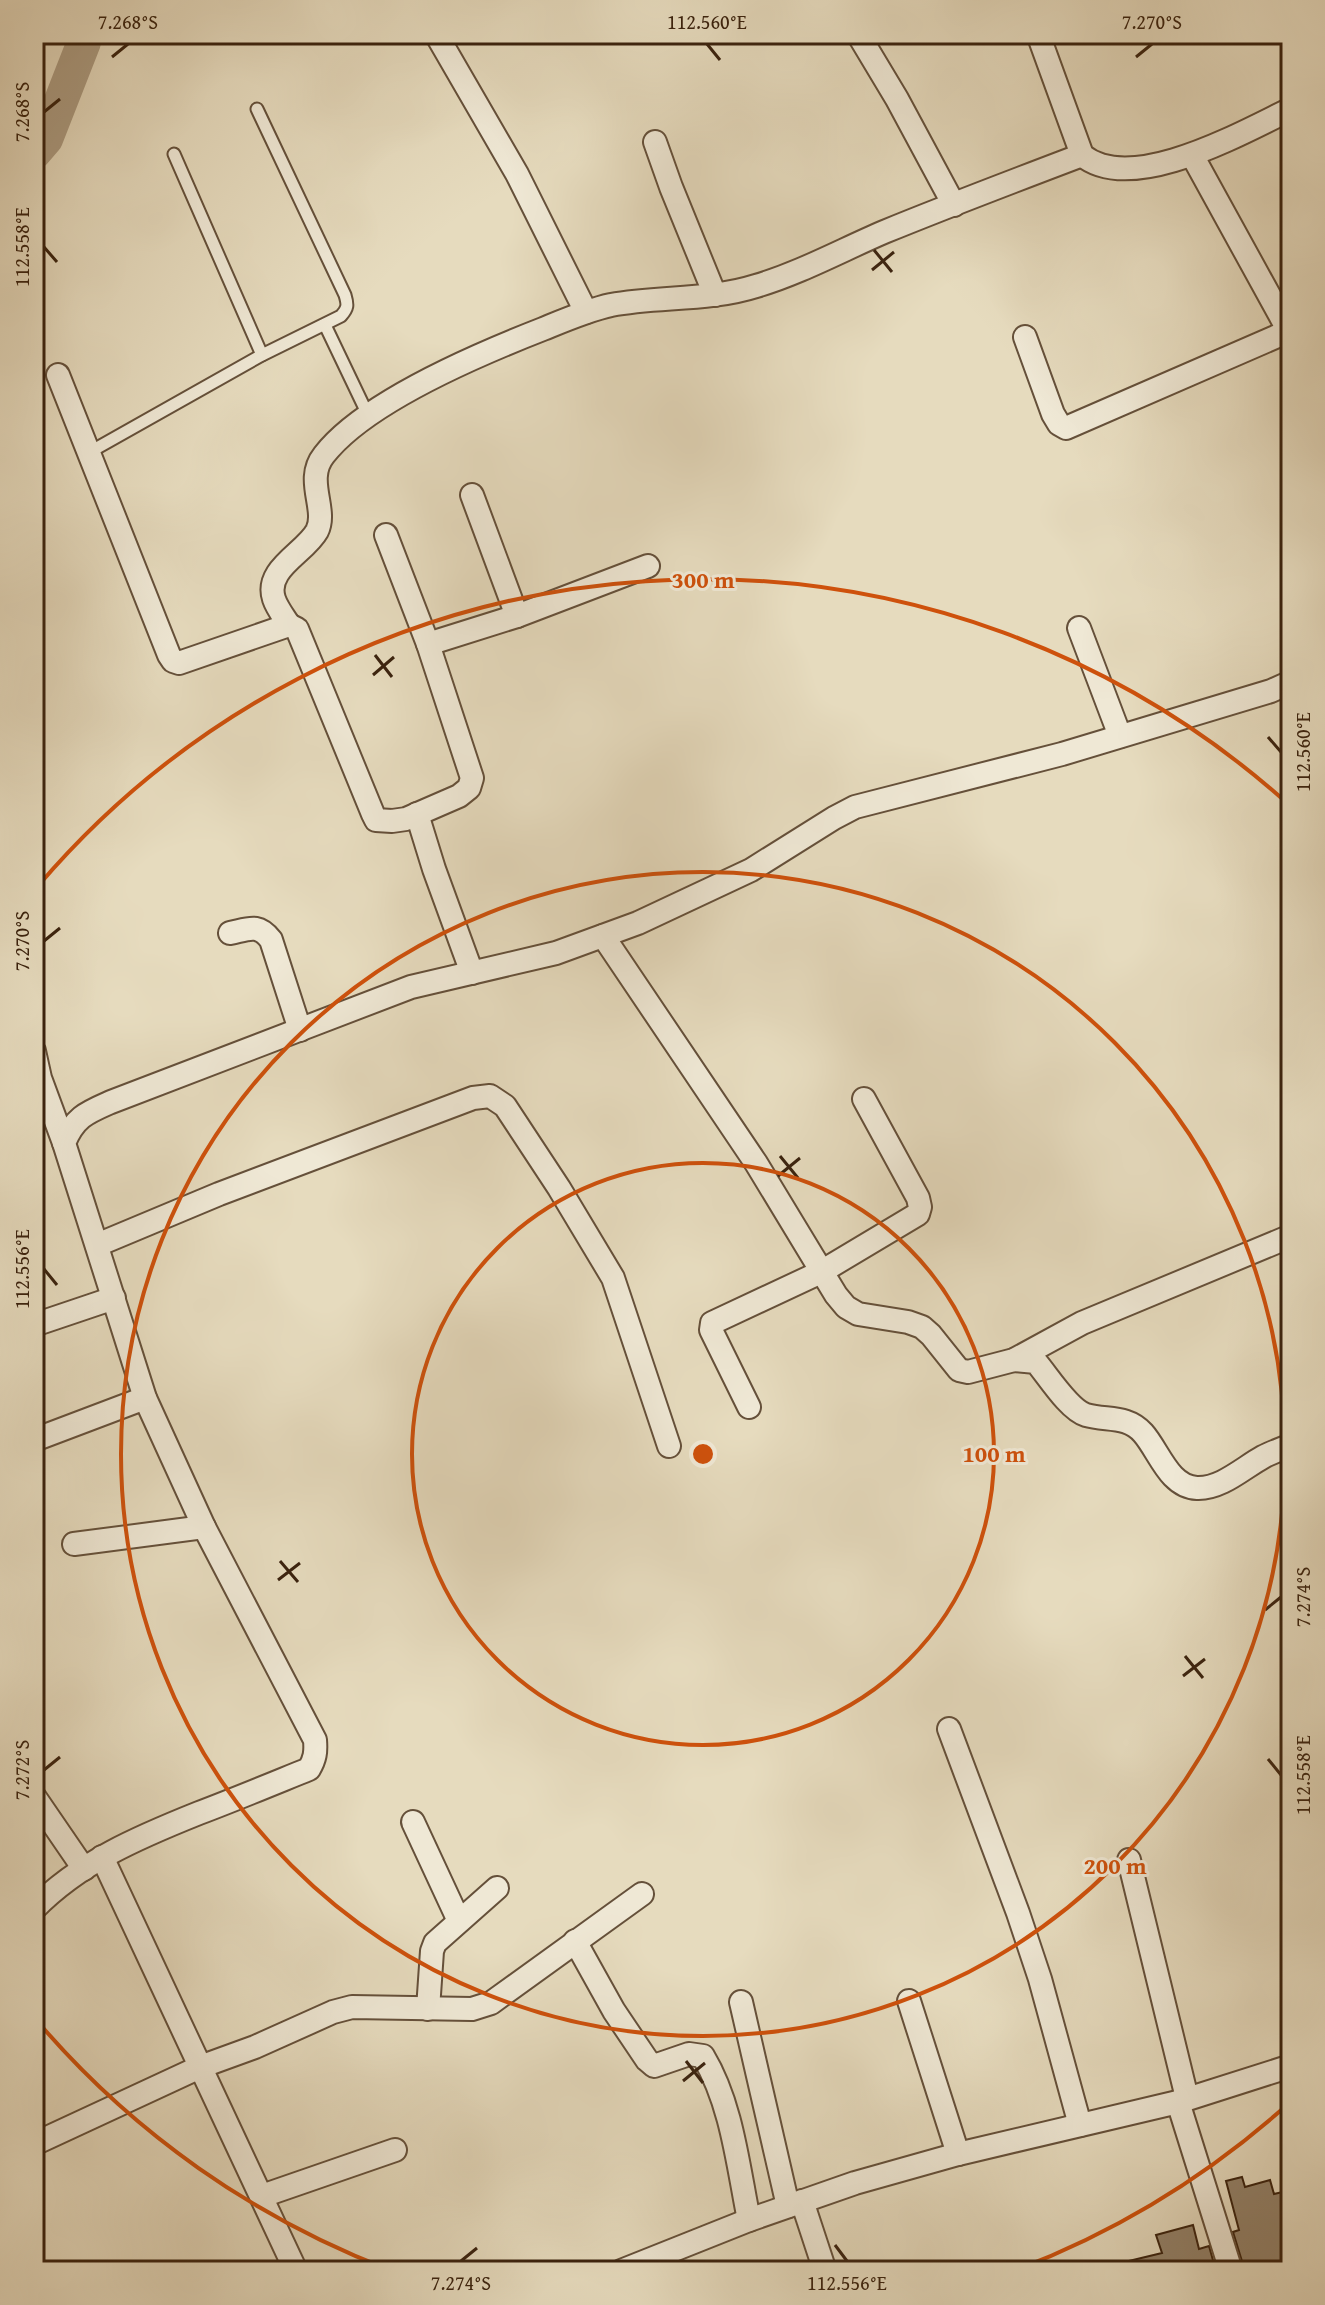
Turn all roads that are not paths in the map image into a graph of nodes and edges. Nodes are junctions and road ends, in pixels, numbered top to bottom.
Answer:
1 (436, 34) edge
2 (858, 34) edge
3 (1038, 34) edge
4 (257, 109) dead end
5 (1291, 109) edge
6 (655, 142) dead end
7 (174, 154) dead end
8 (1082, 155) junction
9 (1192, 155) junction
10 (954, 205) junction
11 (715, 295) junction
12 (586, 312) junction
13 (325, 325) junction
14 (1290, 333) edge
15 (1025, 337) dead end
16 (262, 355) junction
17 (58, 375) dead end
18 (368, 415) junction
19 (87, 454) junction
20 (472, 495) dead end
21 (386, 535) dead end
22 (648, 566) dead end
23 (517, 616) junction
24 (289, 625) junction
25 (1079, 628) dead end
26 (428, 644) junction
27 (1291, 682) edge
28 (1120, 736) junction
29 (417, 814) junction
30 (230, 933) dead end
31 (603, 936) junction
32 (472, 973) junction
33 (300, 1030) junction
34 (34, 1051) edge
35 (864, 1099) dead end
36 (64, 1143) junction
37 (1291, 1236) edge
38 (97, 1245) junction
39 (821, 1272) junction
40 (114, 1298) junction
41 (34, 1325) edge
42 (1014, 1360) junction
43 (145, 1398) junction
44 (749, 1407) dead end
45 (34, 1440) edge
46 (1291, 1445) edge
47 (669, 1446) dead end
48 (204, 1527) junction
49 (74, 1544) dead end
50 (949, 1729) dead end
51 (34, 1796) edge
52 (413, 1822) dead end
53 (1129, 1860) dead end
54 (93, 1863) junction
55 (497, 1888) dead end
56 (642, 1894) dead end
57 (34, 1909) edge
58 (459, 1921) junction
59 (575, 1941) junction
60 (909, 2001) dead end
61 (741, 2002) dead end
62 (428, 2009) junction
63 (1291, 2066) edge
64 (200, 2067) junction
65 (1182, 2100) junction
66 (1080, 2125) junction
67 (34, 2144) edge
68 (395, 2150) dead end
69 (958, 2154) junction
70 (262, 2196) junction
71 (795, 2204) junction
72 (749, 2220) junction
73 (296, 2271) edge
74 (621, 2271) edge
75 (825, 2271) edge
76 (1231, 2271) edge

1 - 12 street
2 - 10 street
3 - 8 street
4 - 13 lane
5 - 9 street
6 - 11 street
7 - 16 lane
8 - 9 street
8 - 10 street
9 - 14 street
10 - 11 street
11 - 12 street
12 - 18 street
13 - 16 lane
13 - 18 lane
14 - 15 street
16 - 19 lane
17 - 19 street
18 - 24 street
19 - 24 street
20 - 23 street
21 - 26 street
22 - 23 street
23 - 26 street
24 - 29 street
25 - 28 street
26 - 29 street
27 - 28 street
28 - 31 street
29 - 32 street
30 - 33 street
31 - 32 street
31 - 39 street
32 - 33 street
33 - 36 street
34 - 36 street
35 - 39 street
36 - 38 street
37 - 42 street
38 - 40 street
38 - 47 street
39 - 42 street
39 - 44 street
40 - 41 street
40 - 43 street
42 - 46 street
43 - 45 street
43 - 48 street
48 - 49 street
48 - 54 street
50 - 66 street
51 - 54 street
52 - 58 street
53 - 65 street
54 - 57 street
54 - 64 street
55 - 58 street
56 - 59 street
58 - 62 street
59 - 62 street
59 - 72 street
60 - 69 street
61 - 71 street
62 - 64 street
63 - 65 street
64 - 67 street
64 - 70 street
65 - 66 street
65 - 76 street
66 - 69 street
68 - 70 street
69 - 71 street
70 - 73 street
71 - 72 street
71 - 75 street
72 - 74 street

